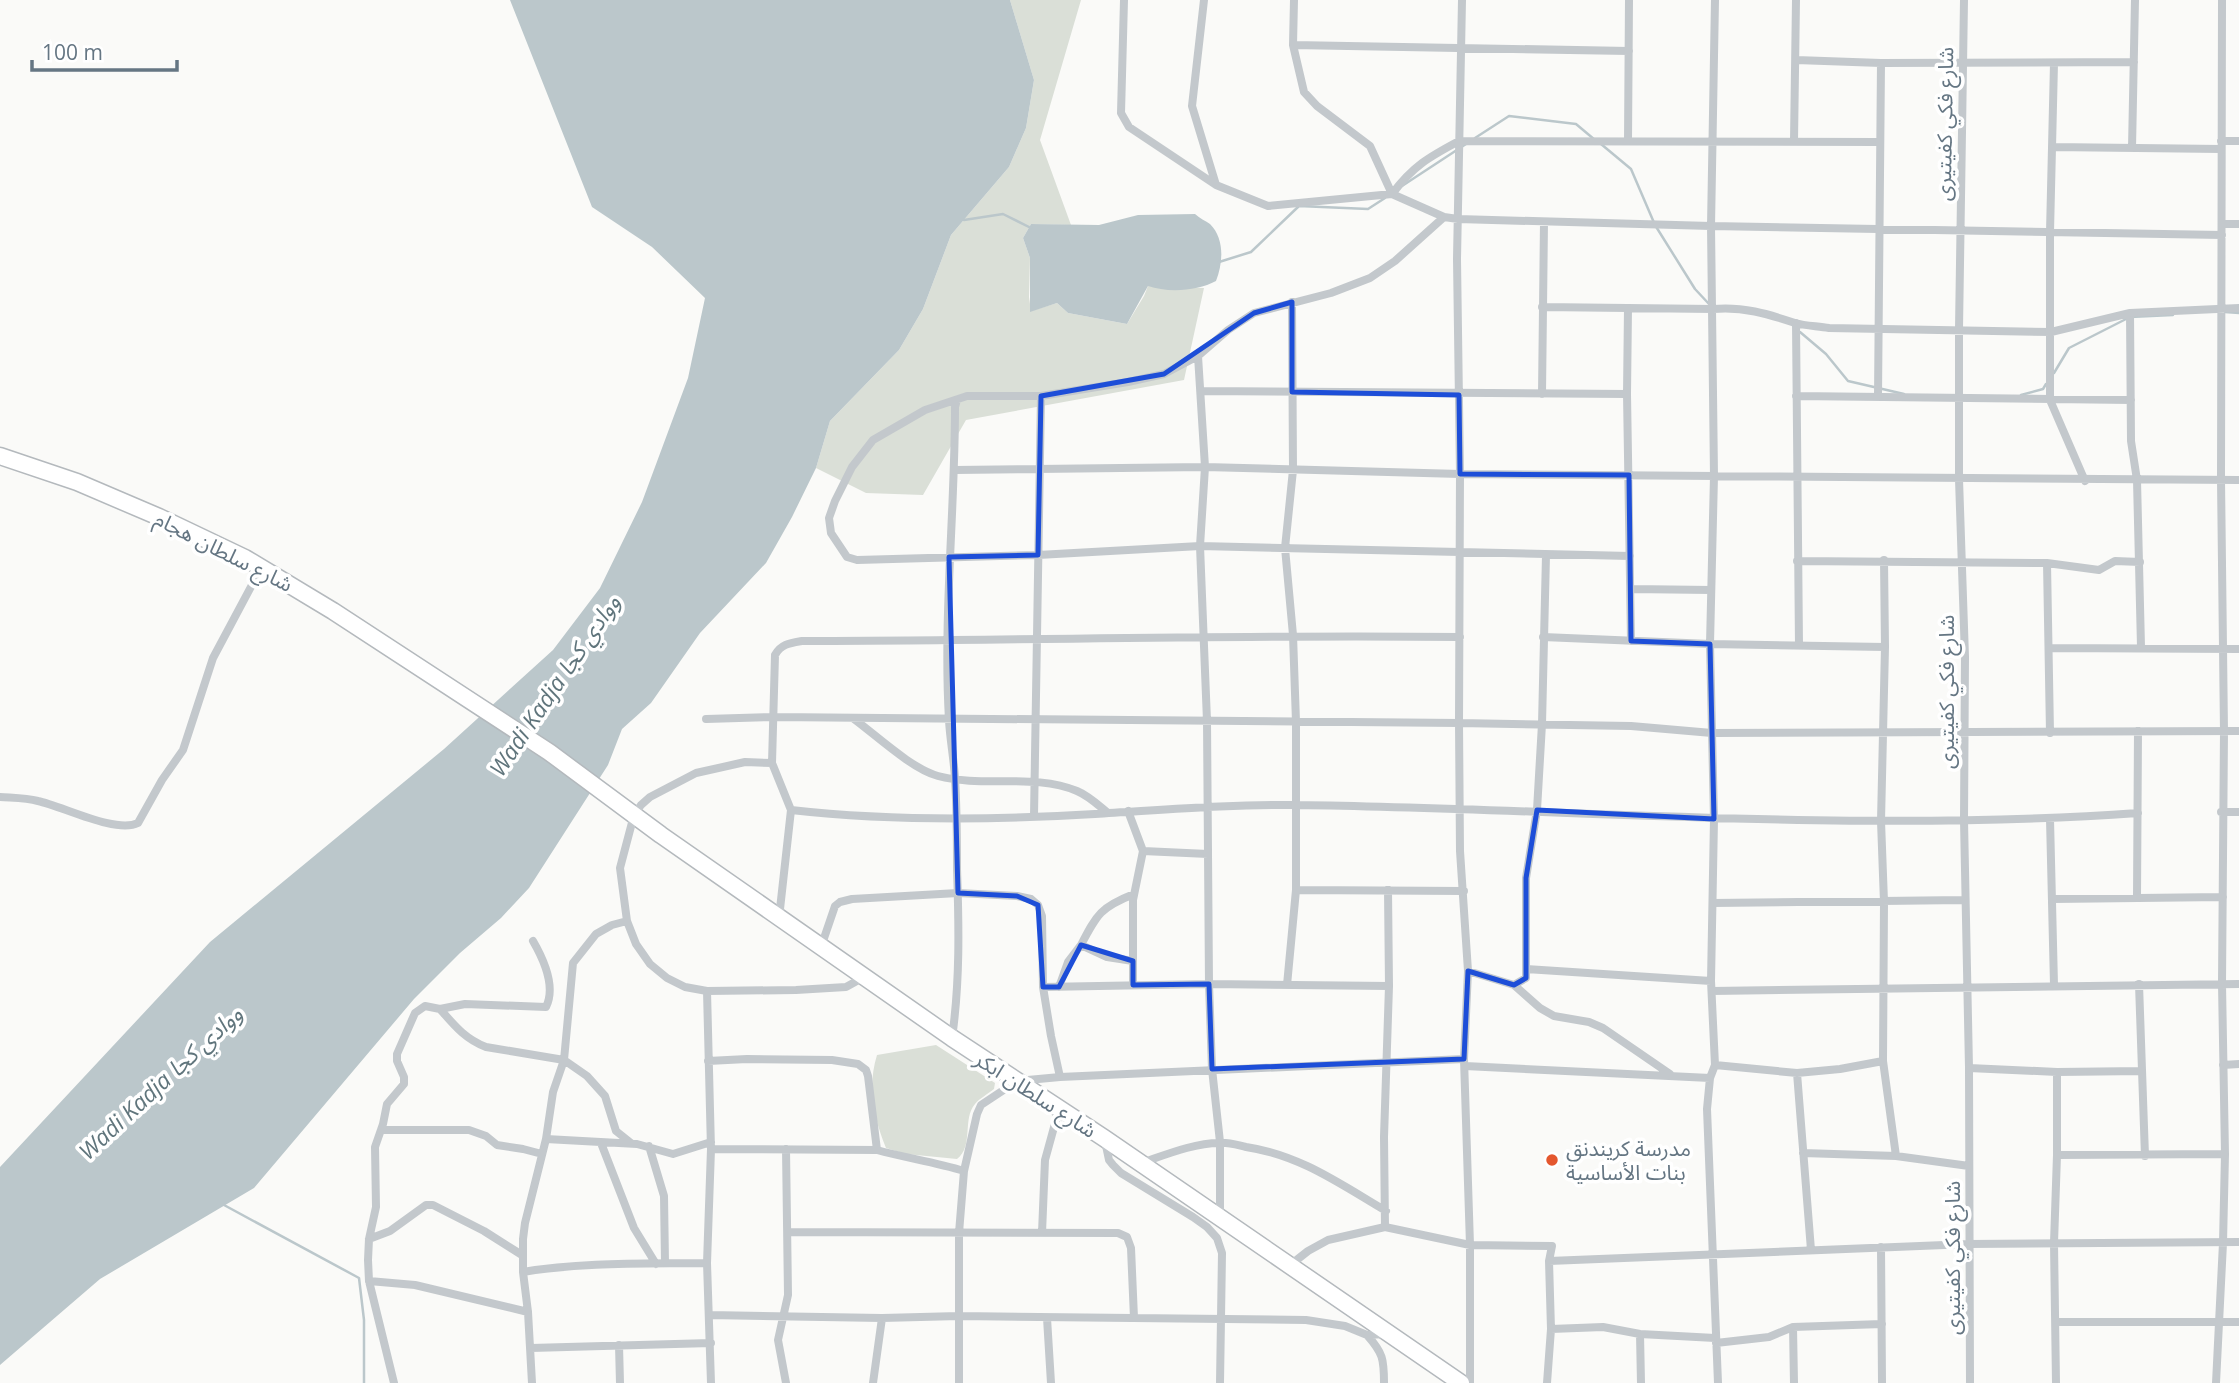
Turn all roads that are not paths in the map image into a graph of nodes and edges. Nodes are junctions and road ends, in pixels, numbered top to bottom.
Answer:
1 (1124, 0) edge
2 (1204, 0) edge
3 (1294, 0) edge
4 (1462, 0) edge
5 (1629, 0) edge
6 (1715, 0) edge
7 (1796, 0) edge
8 (1964, 0) edge
9 (2135, 0) edge
10 (2222, 0) edge
11 (1293, 45) junction
12 (1461, 49) junction
13 (1629, 51) junction
14 (1796, 60) junction
15 (2134, 62) junction
16 (1881, 63) junction
17 (1963, 63) junction
18 (2054, 63) junction
19 (1460, 141) junction
20 (1628, 141) junction
21 (1712, 141) junction
22 (1794, 141) junction
23 (2239, 141) edge
24 (1879, 142) junction
25 (2221, 145) junction
26 (2052, 147) junction
27 (2132, 148) junction
28 (1216, 185) junction
29 (1392, 194) junction
30 (1444, 217) junction
31 (1458, 219) junction
32 (1544, 222) junction
33 (2222, 224) junction
34 (2239, 224) edge
35 (1711, 226) junction
36 (1878, 228) junction
37 (1960, 229) junction
38 (2050, 232) junction
39 (2222, 235) junction
40 (1292, 302) junction
41 (1542, 307) junction
42 (1629, 308) junction
43 (2239, 308) edge
44 (1713, 309) junction
45 (2222, 309) junction
46 (2130, 313) junction
47 (1797, 323) junction
48 (1878, 328) junction
49 (1959, 329) junction
50 (2051, 332) junction
51 (1198, 356) junction
52 (1201, 391) junction
53 (1292, 392) junction
54 (1542, 394) junction
55 (1628, 394) junction
56 (1460, 395) junction
57 (1041, 396) junction
58 (1796, 396) junction
59 (1878, 397) junction
60 (1959, 398) junction
61 (957, 400) junction
62 (2050, 400) junction
63 (2131, 400) junction
64 (0, 456) edge
65 (1205, 467) junction
66 (1038, 469) junction
67 (955, 470) junction
68 (1293, 470) junction
69 (1460, 474) junction
70 (1629, 475) junction
71 (1714, 476) junction
72 (1797, 477) junction
73 (1959, 479) junction
74 (2137, 480) junction
75 (2221, 480) junction
76 (2085, 481) junction
77 (2239, 481) edge
78 (1200, 547) junction
79 (1285, 548) junction
80 (1459, 552) junction
81 (1038, 555) junction
82 (1546, 555) junction
83 (1630, 556) junction
84 (949, 557) junction
85 (1884, 560) junction
86 (1797, 561) junction
87 (1961, 561) junction
88 (2140, 562) junction
89 (2047, 563) junction
90 (261, 568) junction
91 (1631, 589) junction
92 (1711, 590) junction
93 (1293, 635) junction
94 (1460, 637) junction
95 (1203, 638) junction
96 (1543, 638) junction
97 (1037, 640) junction
98 (1631, 640) junction
99 (948, 641) junction
100 (1710, 644) junction
101 (1799, 645) junction
102 (1885, 647) junction
103 (2049, 648) junction
104 (2141, 648) junction
105 (2239, 649) edge
106 (2223, 650) junction
107 (774, 717) junction
108 (706, 719) dead end
109 (854, 719) junction
110 (1036, 719) junction
111 (949, 720) junction
112 (1207, 721) junction
113 (1296, 722) junction
114 (1459, 723) junction
115 (1542, 724) junction
116 (2138, 731) junction
117 (2224, 731) junction
118 (2239, 731) edge
119 (1965, 732) junction
120 (1712, 733) junction
121 (1883, 733) junction
122 (2050, 733) junction
123 (772, 763) junction
124 (955, 780) junction
125 (1035, 782) junction
126 (0, 797) edge
127 (614, 800) joint
128 (1297, 805) junction
129 (1209, 806) junction
130 (1460, 809) junction
131 (791, 810) junction
132 (1537, 810) junction
133 (1128, 811) junction
134 (2221, 812) junction
135 (2239, 812) edge
136 (1108, 813) junction
137 (2138, 813) junction
138 (634, 816) junction
139 (1034, 816) junction
140 (956, 817) junction
141 (1714, 819) junction
142 (2050, 819) junction
143 (1964, 820) junction
144 (1881, 821) junction
145 (1143, 851) junction
146 (1208, 854) junction
147 (1297, 890) junction
148 (1388, 890) junction
149 (1464, 891) junction
150 (958, 893) junction
151 (1134, 894) junction
152 (2137, 897) junction
153 (2223, 897) junction
154 (2053, 899) junction
155 (1965, 900) junction
156 (1884, 902) junction
157 (1713, 903) junction
158 (779, 918) junction
159 (626, 921) junction
160 (533, 941) dead end
161 (1081, 945) junction
162 (821, 947) junction
163 (1133, 961) junction
164 (1526, 969) junction
165 (1468, 971) junction
166 (864, 977) junction
167 (1711, 981) junction
168 (1209, 984) junction
169 (2139, 984) junction
170 (2222, 984) junction
171 (2239, 984) edge
172 (1133, 985) junction
173 (1287, 985) junction
174 (1514, 985) junction
175 (2054, 985) junction
176 (1059, 986) junction
177 (1389, 986) junction
178 (1967, 986) junction
179 (1043, 987) junction
180 (1884, 987) junction
181 (707, 991) junction
182 (1712, 991) junction
183 (440, 1009) junction
184 (953, 1038) junction
185 (564, 1060) junction
186 (708, 1061) junction
187 (1883, 1061) junction
188 (1386, 1062) junction
189 (1464, 1063) junction
190 (1715, 1065) junction
191 (2223, 1065) junction
192 (2239, 1065) edge
193 (1969, 1068) junction
194 (1212, 1069) junction
195 (2141, 1071) junction
196 (2057, 1072) junction
197 (1797, 1073) junction
198 (1672, 1075) junction
199 (1060, 1077) junction
200 (1710, 1078) junction
201 (1017, 1081) junction
202 (1059, 1108) junction
203 (381, 1130) junction
204 (1104, 1138) junction
205 (546, 1139) junction
206 (1220, 1142) junction
207 (601, 1143) junction
208 (631, 1143) junction
209 (649, 1146) junction
210 (711, 1146) junction
211 (786, 1149) junction
212 (877, 1150) junction
213 (1803, 1153) junction
214 (542, 1154) junction
215 (2225, 1154) junction
216 (2057, 1155) junction
217 (1896, 1156) junction
218 (2145, 1156) junction
219 (1141, 1163) junction
220 (1969, 1166) junction
221 (964, 1171) junction
222 (1386, 1211) junction
223 (1220, 1217) junction
224 (1385, 1227) junction
225 (788, 1232) junction
226 (958, 1233) junction
227 (1042, 1233) junction
228 (369, 1239) junction
229 (2054, 1242) junction
230 (2239, 1242) edge
231 (2223, 1243) junction
232 (1969, 1244) junction
233 (1470, 1245) junction
234 (1881, 1247) junction
235 (1811, 1250) junction
236 (1711, 1254) junction
237 (523, 1255) junction
238 (1549, 1262) junction
239 (707, 1263) junction
240 (660, 1264) junction
241 (1289, 1266) junction
242 (523, 1272) junction
243 (369, 1281) junction
244 (528, 1312) junction
245 (709, 1315) junction
246 (785, 1315) junction
247 (960, 1316) junction
248 (882, 1318) junction
249 (1047, 1318) junction
250 (1134, 1318) junction
251 (1221, 1320) junction
252 (2056, 1321) junction
253 (2239, 1322) edge
254 (2218, 1323) junction
255 (1882, 1324) junction
256 (1793, 1327) junction
257 (1551, 1329) junction
258 (1391, 1334) junction
259 (1640, 1334) junction
260 (1367, 1335) junction
261 (1716, 1340) junction
262 (710, 1343) junction
263 (620, 1345) junction
264 (531, 1348) junction
265 (394, 1383) edge
266 (532, 1383) edge
267 (620, 1383) edge
268 (711, 1383) edge
269 (786, 1383) edge
270 (873, 1383) edge
271 (959, 1383) edge
272 (1051, 1383) edge
273 (1220, 1383) edge
274 (1384, 1383) edge
275 (1461, 1383) edge
276 (1470, 1383) edge
277 (1547, 1383) edge
278 (1641, 1383) edge
279 (1718, 1383) edge
280 (1794, 1383) edge
281 (1882, 1383) edge
282 (1970, 1383) edge
283 (2056, 1383) edge
284 (2216, 1383) edge

1 - 28 street
2 - 28 street
3 - 11 street
4 - 12 street
5 - 13 street
6 - 21 street
7 - 14 street
8 - 17 street, شارع فكي كفيتيرى
9 - 15 street
10 - 25 street
11 - 12 street
11 - 29 street
12 - 13 street
12 - 19 street
13 - 20 street
14 - 16 street
14 - 22 street
15 - 18 street
15 - 27 street
16 - 17 street
16 - 24 street
17 - 18 street
17 - 37 street, شارع فكي كفيتيرى
18 - 26 street
19 - 20 street
19 - 29 street
19 - 31 street
20 - 21 street
21 - 22 street
21 - 35 street
22 - 24 street
23 - 25 street
24 - 36 street
25 - 27 street
25 - 33 street
26 - 27 street
26 - 38 street
28 - 29 street
29 - 30 street
30 - 31 street
30 - 40 street
31 - 32 street
31 - 56 street
32 - 35 street
32 - 41 street
33 - 34 street
33 - 39 street
35 - 36 street
35 - 44 street
36 - 37 street
36 - 48 street
37 - 38 street
37 - 49 street, شارع فكي كفيتيرى
38 - 39 street
38 - 50 street
39 - 45 street
40 - 51 street
40 - 53 street
41 - 42 street
41 - 54 street
42 - 44 street
42 - 55 street
43 - 45 street
44 - 47 street
44 - 71 street
45 - 46 street
45 - 75 street
46 - 50 street
46 - 63 street
47 - 48 street
47 - 58 street
48 - 49 street
48 - 59 street
49 - 50 street
49 - 60 street, شارع فكي كفيتيرى
50 - 62 street
51 - 52 street
51 - 57 street
52 - 53 street
52 - 65 street
53 - 56 street
53 - 68 street
54 - 55 street
54 - 56 street
55 - 70 street
56 - 69 street
57 - 61 street
57 - 66 street
58 - 59 street
58 - 72 street
59 - 60 street
60 - 62 street
60 - 73 street, شارع فكي كفيتيرى
61 - 67 street
61 - 84 street
62 - 63 street
62 - 76 street
63 - 74 street
64 - 90 highway, شارع سلطان هجام
65 - 66 street
65 - 68 street
65 - 78 street
66 - 67 street
66 - 81 street
67 - 84 street
68 - 69 street
68 - 79 street
69 - 70 street
69 - 80 street
70 - 71 street
70 - 83 street
71 - 72 street
71 - 92 street
72 - 73 street
72 - 86 street
73 - 76 street
73 - 87 street, شارع فكي كفيتيرى
74 - 75 street
74 - 76 street
74 - 88 street
75 - 77 street
75 - 106 street
78 - 79 street
78 - 81 street
78 - 95 street
79 - 80 street
79 - 93 street
80 - 82 street
80 - 94 street
81 - 84 street
81 - 97 street
82 - 83 street
82 - 96 street
83 - 91 street
84 - 99 street
85 - 86 street
85 - 87 street
85 - 102 street
86 - 101 street
87 - 89 street
87 - 119 street, شارع فكي كفيتيرى
88 - 89 street
88 - 104 street
89 - 103 street
90 - 126 street
90 - 127 highway, شارع سلطان هجام
91 - 92 street
91 - 98 street
92 - 100 street
93 - 94 street
93 - 95 street
93 - 113 street
94 - 114 street
95 - 97 street
95 - 112 street
96 - 98 street
96 - 115 street
97 - 99 street
97 - 110 street
98 - 100 street
99 - 107 street
99 - 111 street
100 - 101 street
100 - 120 street
101 - 102 street
102 - 121 street
103 - 104 street
103 - 122 street
104 - 106 street
105 - 106 street
106 - 117 street
107 - 108 street
107 - 109 street
107 - 123 street
109 - 111 street
109 - 124 street
110 - 111 street
110 - 112 street
110 - 125 street
111 - 124 street
112 - 113 street
112 - 129 street
113 - 114 street
113 - 128 street
114 - 115 street
114 - 130 street
115 - 120 street
115 - 132 street
116 - 117 street
116 - 122 street
116 - 137 street
117 - 118 street
117 - 134 street
119 - 121 street
119 - 122 street
119 - 143 street, شارع فكي كفيتيرى
120 - 121 street
120 - 141 street
121 - 144 street
123 - 131 street
123 - 138 street
124 - 125 street
124 - 140 street
125 - 136 street
125 - 139 street
127 - 138 highway, شارع سلطان ابكر
128 - 129 street
128 - 130 street
128 - 147 street
129 - 133 street
129 - 146 street
130 - 132 street
130 - 149 street
131 - 140 street
131 - 158 street
132 - 141 street
132 - 164 street
133 - 136 street
133 - 145 street
134 - 135 street
134 - 153 street
136 - 139 street
137 - 142 street
137 - 152 street
138 - 158 highway, شارع سلطان ابكر
138 - 159 street
139 - 140 street
140 - 150 street
141 - 144 street
141 - 157 street
142 - 143 street
142 - 154 street
143 - 144 street
143 - 155 street, شارع فكي كفيتيرى
144 - 156 street
145 - 146 street
145 - 151 street
146 - 168 street
147 - 148 street
147 - 173 street
148 - 149 street
148 - 177 street
149 - 165 street
150 - 162 street
150 - 179 street
150 - 184 street
151 - 161 street
151 - 163 street
152 - 153 street
152 - 154 street
153 - 170 street
154 - 175 street
155 - 156 street
155 - 178 street, شارع فكي كفيتيرى
156 - 157 street
156 - 180 street
157 - 167 street
158 - 162 highway, شارع سلطان ابكر
159 - 181 street
159 - 185 street
160 - 183 street
161 - 163 street
161 - 176 street
162 - 166 highway, شارع سلطان ابكر
163 - 172 street
164 - 167 street
164 - 174 street
165 - 174 street
165 - 189 street
166 - 181 street
166 - 184 highway, شارع سلطان ابكر
167 - 182 street
168 - 172 street
168 - 173 street
168 - 194 street
169 - 170 street
169 - 175 street
169 - 195 street
170 - 171 street
170 - 191 street
172 - 176 street
173 - 177 street
174 - 198 street
175 - 178 street
176 - 179 street
177 - 188 street
178 - 180 street
178 - 193 street, شارع فكي كفيتيرى
179 - 199 street
180 - 182 street
180 - 187 street
181 - 186 street
182 - 190 street
183 - 185 street
183 - 203 street
184 - 201 highway, شارع سلطان ابكر
185 - 205 street
185 - 208 street
186 - 210 street
186 - 212 street
187 - 197 street
187 - 217 street
188 - 189 street
188 - 194 street
188 - 222 street
189 - 198 street
189 - 233 street
190 - 197 street
190 - 200 street
191 - 192 street
191 - 215 street
193 - 196 street
193 - 220 street, شارع فكي كفيتيرى
194 - 199 street
194 - 206 street
195 - 196 street
195 - 218 street
196 - 216 street
197 - 213 street
198 - 200 street
199 - 201 street
200 - 236 street
201 - 202 highway, شارع سلطان ابكر
201 - 221 street
202 - 204 highway, شارع سلطان ابكر
202 - 227 street
203 - 214 street
203 - 228 street
204 - 219 highway, شارع سلطان ابكر
204 - 251 street
205 - 207 street
205 - 214 street
206 - 219 street
206 - 222 street
206 - 223 street
207 - 208 street
207 - 240 street
208 - 209 street
209 - 210 street
209 - 240 street
210 - 211 street
210 - 239 street
211 - 212 street
211 - 225 street
212 - 221 street
213 - 217 street
213 - 235 street
214 - 237 street
215 - 218 street
215 - 231 street
216 - 218 street
216 - 229 street
217 - 220 street
219 - 223 highway, شارع سلطان ابكر
220 - 232 street, شارع فكي كفيتيرى
221 - 226 street
222 - 224 street
223 - 241 highway, شارع سلطان ابكر
224 - 233 street
224 - 241 street
225 - 226 street
225 - 246 street
226 - 227 street
226 - 247 street
227 - 250 street
228 - 237 street
228 - 243 street
229 - 231 street
229 - 232 street
229 - 252 street
230 - 231 street
231 - 254 street
232 - 234 street
232 - 282 street, شارع فكي كفيتيرى
233 - 238 street
233 - 276 street
234 - 235 street
234 - 255 street
235 - 236 street
236 - 238 street
236 - 261 street
237 - 242 street
238 - 257 street
239 - 240 street
239 - 245 street
240 - 242 street
241 - 258 highway, شارع سلطان ابكر
242 - 244 street
243 - 244 street
243 - 265 street
244 - 264 street
245 - 246 street
245 - 262 street
246 - 248 street
246 - 269 street
247 - 248 street
247 - 249 street
247 - 271 street
248 - 270 street
249 - 250 street
249 - 272 street
250 - 251 street
251 - 260 street
251 - 273 street
252 - 254 street
252 - 283 street
253 - 254 street
254 - 284 street
255 - 256 street
255 - 281 street
256 - 261 street
256 - 280 street
257 - 259 street
257 - 277 street
258 - 260 street
258 - 275 highway, شارع سلطان ابكر
259 - 261 street
259 - 278 street
260 - 274 street
261 - 279 street
262 - 263 street
262 - 268 street
263 - 264 street
263 - 267 street
264 - 266 street

